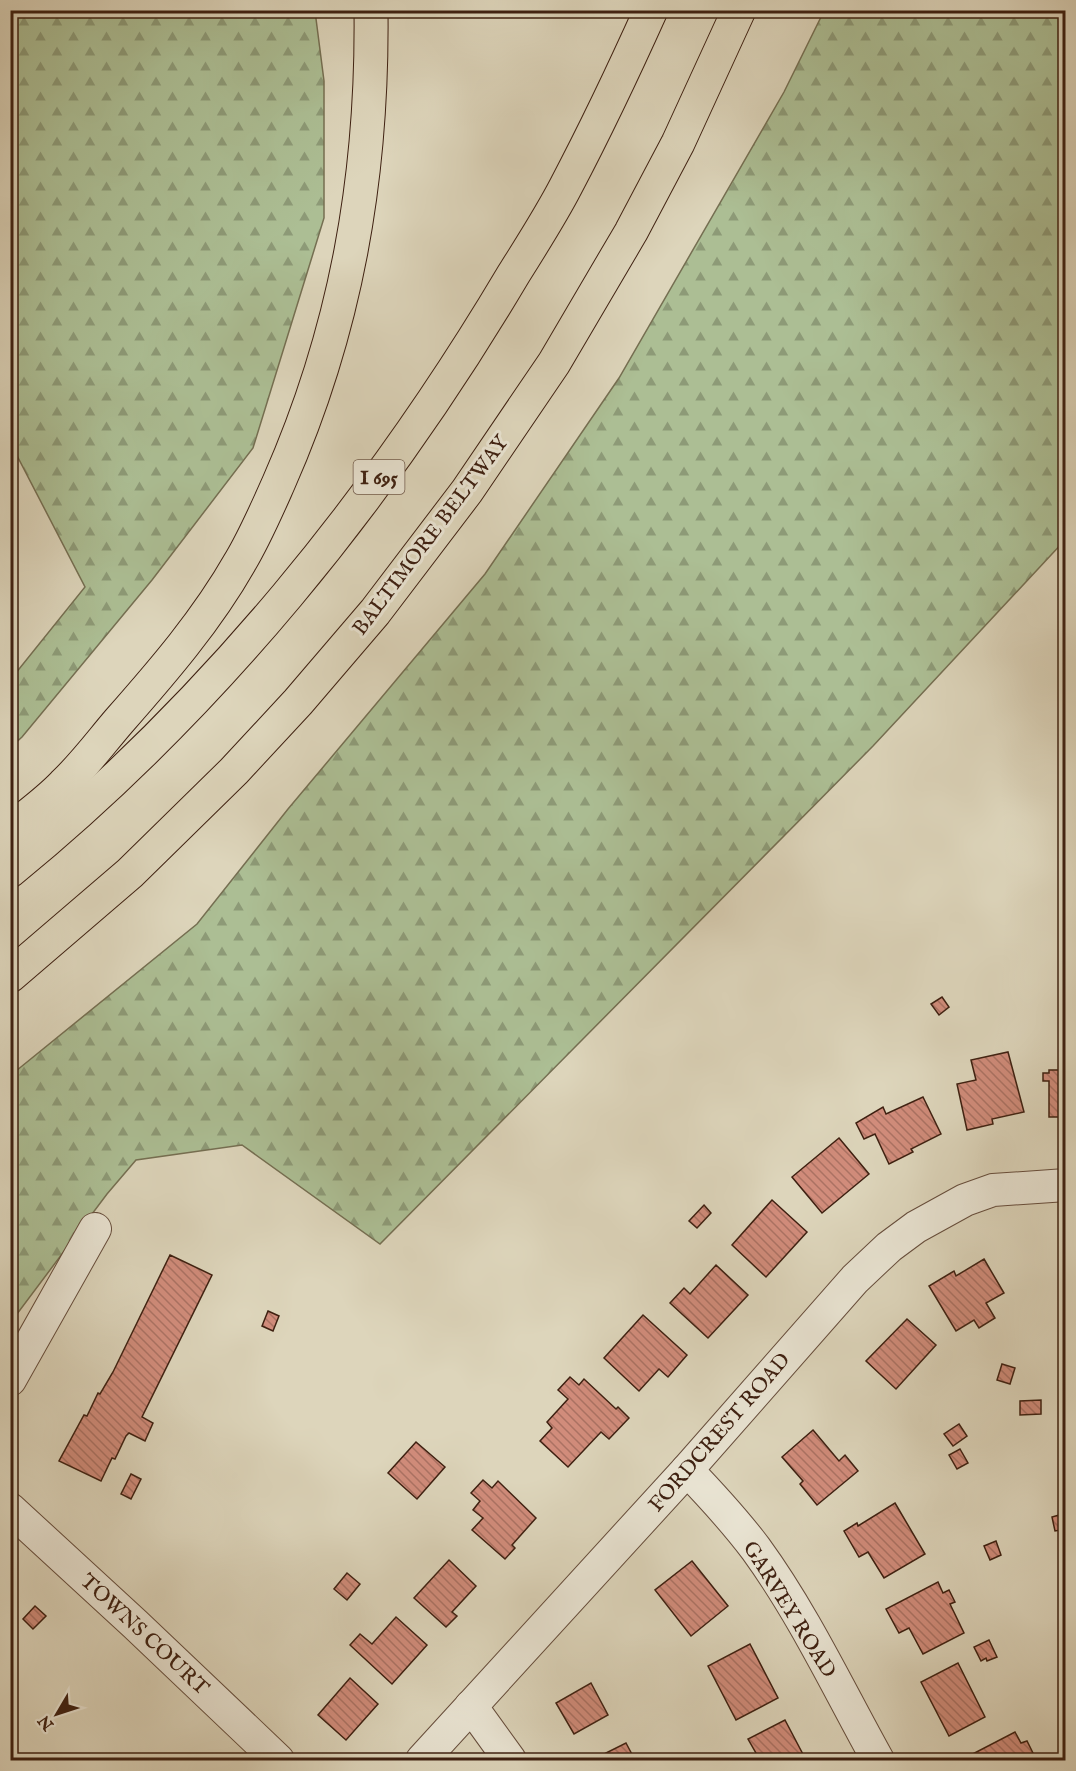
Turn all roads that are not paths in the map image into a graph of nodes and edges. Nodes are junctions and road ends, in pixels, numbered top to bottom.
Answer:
1 (371, 10) edge
2 (651, 10) edge
3 (739, 10) edge
4 (10, 830) edge
5 (10, 871) edge
6 (10, 976) edge
7 (1065, 1185) edge
8 (95, 1229) dead end
9 (10, 1380) edge
10 (687, 1470) junction
11 (10, 1509) edge
12 (471, 1706) junction
13 (278, 1761) edge
14 (422, 1761) edge
15 (510, 1761) edge
16 (878, 1761) edge

1 - 4 highway
2 - 5 highway, I 695
3 - 6 highway, BALTIMORE BELTWAY
7 - 10 street, FORDCREST ROAD
8 - 9 street
10 - 12 street, FORDCREST ROAD
10 - 16 street, GARVEY ROAD
11 - 13 street, TOWNS COURT
12 - 14 street, FORDCREST ROAD
12 - 15 street

